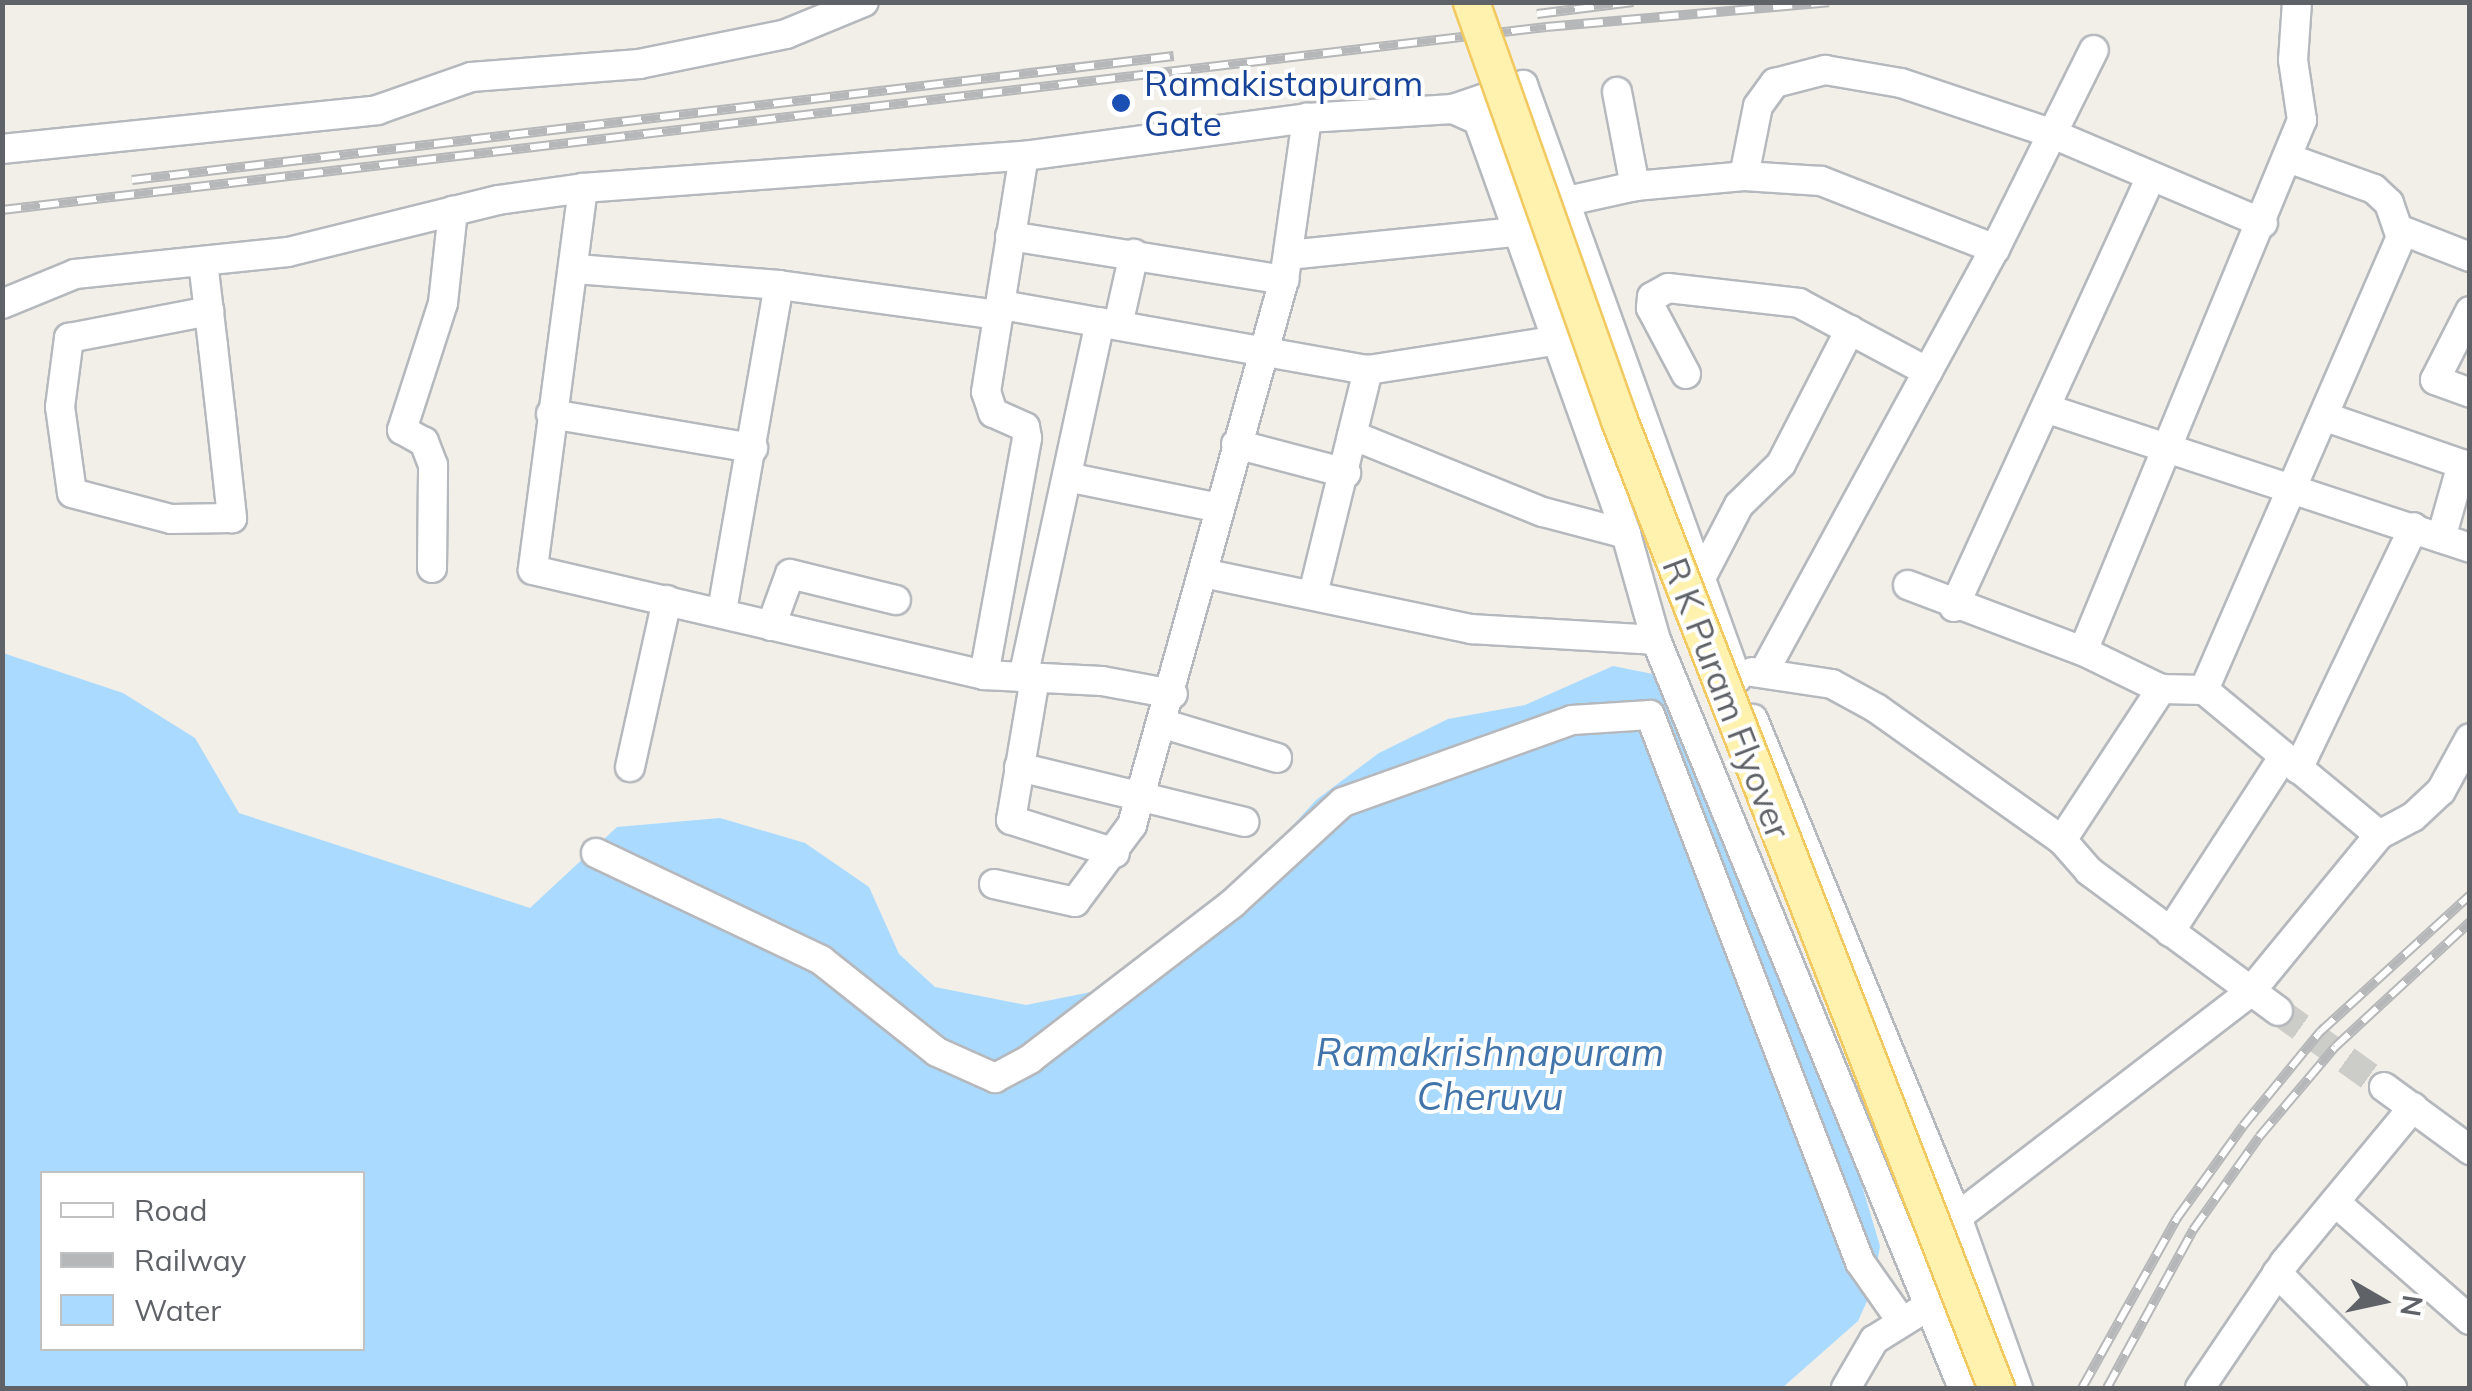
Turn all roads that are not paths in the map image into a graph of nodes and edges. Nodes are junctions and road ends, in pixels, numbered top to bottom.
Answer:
1 (864, 2) edge
2 (1471, 2) edge
3 (2298, 2) edge
4 (2094, 50) dead end
5 (1617, 92) dead end
6 (1453, 108) junction
7 (1307, 118) junction
8 (2053, 134) junction
9 (2, 149) edge
10 (1024, 156) junction
11 (2288, 158) junction
12 (1744, 176) junction
13 (2150, 178) junction
14 (1635, 186) junction
15 (583, 188) junction
16 (1564, 202) junction
17 (453, 211) junction
18 (2263, 223) junction
19 (2401, 230) junction
20 (1513, 232) junction
21 (1010, 236) junction
22 (1996, 249) junction
23 (1134, 254) junction
24 (2470, 257) edge
25 (203, 262) junction
26 (1286, 267) junction
27 (576, 269) junction
28 (779, 286) junction
29 (4, 302) edge
30 (1001, 310) junction
31 (209, 311) junction
32 (2470, 311) edge
33 (1109, 323) junction
34 (1850, 330) junction
35 (1554, 340) junction
36 (1265, 355) junction
37 (1368, 370) junction
38 (1928, 372) junction
39 (1686, 374) dead end
40 (2470, 392) edge
41 (2048, 409) junction
42 (551, 414) junction
43 (2326, 417) junction
44 (1352, 435) junction
45 (1236, 444) junction
46 (753, 448) junction
47 (2168, 450) junction
48 (1346, 473) junction
49 (1067, 477) junction
50 (2295, 492) junction
51 (1220, 508) junction
52 (2414, 528) junction
53 (1626, 534) junction
54 (2441, 538) junction
55 (2470, 548) edge
56 (432, 568) dead end
57 (1203, 573) junction
58 (1702, 576) junction
59 (1908, 584) dead end
60 (1314, 594) junction
61 (667, 600) junction
62 (896, 600) dead end
63 (1954, 607) junction
64 (722, 611) junction
65 (771, 626) junction
66 (1656, 640) junction
67 (2083, 651) junction
68 (1765, 670) junction
69 (1736, 675) junction
70 (984, 676) junction
71 (1029, 678) junction
72 (2161, 689) junction
73 (2204, 690) junction
74 (1173, 694) junction
75 (1682, 705) junction
76 (1650, 714) junction
77 (1164, 724) junction
78 (2470, 738) edge
79 (1277, 758) dead end
80 (2291, 763) junction
81 (630, 766) dead end
82 (1019, 767) junction
83 (1142, 794) junction
84 (1244, 822) dead end
85 (2379, 834) junction
86 (2062, 840) junction
87 (596, 853) dead end
88 (1115, 853) junction
89 (994, 884) dead end
90 (2170, 932) junction
91 (2251, 992) junction
92 (2278, 1011) tunnel mouth
93 (2384, 1087) tunnel mouth
94 (2413, 1107) junction
95 (2470, 1150) edge
96 (2334, 1202) junction
97 (1957, 1217) junction
98 (2278, 1273) junction
99 (1926, 1307) junction
100 (2470, 1320) edge
101 (1902, 1322) junction
102 (1846, 1388) edge
103 (1963, 1388) edge
104 (1996, 1388) edge
105 (2018, 1388) edge
106 (2200, 1388) edge
107 (2392, 1388) edge

1 - 9 street
2 - 104 main road, R K Puram Flyover, bridge
3 - 11 street
4 - 8 street
5 - 14 street
6 - 7 street
6 - 16 street
6 - 20 street
7 - 10 street
7 - 26 street
8 - 12 street
8 - 13 street
8 - 22 street
10 - 15 street
10 - 21 street
11 - 18 street
11 - 19 street
12 - 14 street
12 - 22 street
13 - 18 street
13 - 41 street
14 - 16 street
15 - 17 street
15 - 27 street
16 - 58 street
17 - 25 street
17 - 56 street
18 - 47 street
19 - 24 street
19 - 43 street
20 - 26 street
20 - 35 street
21 - 23 street
21 - 30 street
22 - 38 street
23 - 26 street
23 - 33 street
25 - 29 street
25 - 31 street
26 - 36 street
27 - 28 street
27 - 42 street
28 - 30 street
28 - 46 street
30 - 33 street
30 - 70 street
31 - 31 street
32 - 40 street
33 - 36 street
33 - 49 street
34 - 38 street
34 - 39 street
34 - 58 street
35 - 37 street
35 - 53 street
36 - 37 street
36 - 45 street
37 - 44 street
38 - 68 street
41 - 47 street
41 - 63 street
42 - 46 street
42 - 61 street
43 - 50 street
43 - 54 street
44 - 48 street
44 - 53 street
45 - 48 street
45 - 51 street
46 - 64 street
47 - 50 street
47 - 67 street
48 - 60 street
49 - 51 street
49 - 71 street
50 - 52 street
50 - 73 street
51 - 57 street
52 - 54 street
52 - 80 street
53 - 66 street
54 - 55 street
57 - 60 street
57 - 74 street
58 - 69 street
59 - 63 street
60 - 66 street
61 - 64 street
61 - 81 street
62 - 65 street
63 - 67 street
64 - 65 street
65 - 70 street
66 - 75 street
67 - 72 street
68 - 69 street
68 - 86 street
69 - 97 street
70 - 71 street
71 - 74 street
71 - 82 street
72 - 73 street
72 - 86 street
73 - 80 street
74 - 77 street
75 - 76 street
75 - 99 street
76 - 87 street
76 - 101 street
77 - 79 street
77 - 83 street
78 - 85 street
80 - 85 street
80 - 90 street
82 - 83 street
82 - 88 street
83 - 84 street
83 - 88 street
85 - 91 street
86 - 90 street
88 - 89 street
90 - 91 street
91 - 92 street
91 - 97 street
93 - 94 street
94 - 95 street
94 - 96 street
96 - 98 street
96 - 100 street
97 - 105 street
98 - 106 street
98 - 107 street
99 - 101 street
99 - 103 street
101 - 102 street

